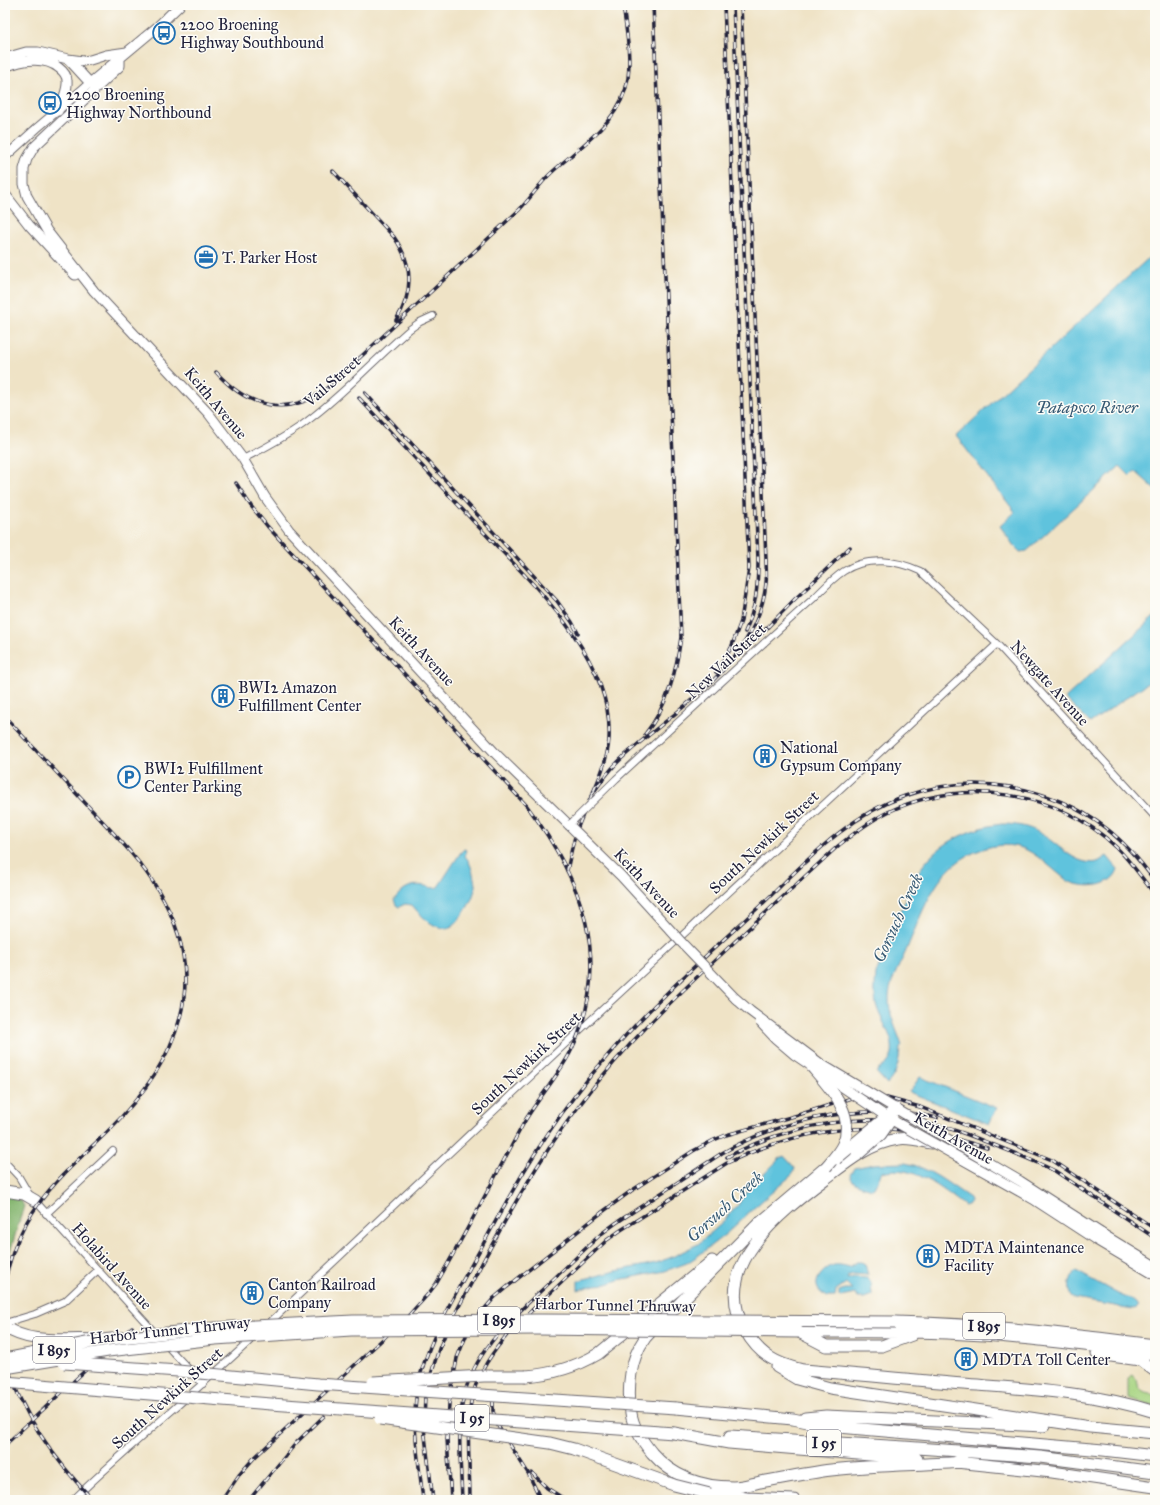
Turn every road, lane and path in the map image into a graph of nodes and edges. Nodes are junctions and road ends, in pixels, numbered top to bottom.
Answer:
1 (180, 5) edge
2 (123, 55) junction
3 (5, 58) edge
4 (68, 59) junction
5 (5, 67) edge
6 (90, 83) junction
7 (58, 110) junction
8 (5, 157) edge
9 (5, 194) edge
10 (94, 291) junction
11 (433, 316) dead end
12 (243, 459) junction
13 (920, 571) joint
14 (997, 644) junction
15 (1155, 817) edge
16 (569, 825) junction
17 (592, 846) dead end
18 (679, 938) junction
19 (750, 1011) junction
20 (812, 1067) junction
21 (896, 1109) junction
22 (890, 1118) junction
23 (931, 1143) junction
24 (113, 1151) dead end
25 (857, 1155) junction
26 (5, 1162) edge
27 (826, 1167) junction
28 (5, 1191) edge
29 (36, 1201) junction
30 (46, 1214) junction
31 (759, 1224) junction
32 (1098, 1236) junction
33 (1155, 1266) edge
34 (98, 1270) junction
35 (1155, 1275) edge
36 (5, 1323) edge
37 (5, 1327) edge
38 (799, 1332) junction
39 (917, 1332) junction
40 (946, 1333) junction
41 (102, 1340) junction
42 (1155, 1345) edge
43 (5, 1353) edge
44 (1155, 1354) edge
45 (765, 1355) junction
46 (5, 1360) edge
47 (58, 1362) junction
48 (5, 1368) edge
49 (1155, 1371) edge
50 (5, 1382) edge
51 (203, 1384) junction
52 (318, 1384) junction
53 (5, 1385) edge
54 (38, 1385) junction
55 (271, 1404) junction
56 (1155, 1412) edge
57 (793, 1419) junction
58 (1090, 1427) junction
59 (674, 1433) junction
60 (1155, 1433) edge
61 (1155, 1456) edge
62 (964, 1462) junction
63 (1155, 1472) edge
64 (1155, 1487) edge
65 (73, 1500) edge
66 (794, 1500) edge

1 - 2 main road
2 - 4 main road
2 - 6 main road
2 - 10 main road, Keith Avenue
3 - 4 main road
4 - 6 main road
5 - 7 main road
6 - 7 main road
7 - 8 main road
9 - 10 main road, Keith Avenue
10 - 12 main road, Keith Avenue
11 - 12 street, Vail Street
12 - 16 main road, Keith Avenue
13 - 14 street, Newgate Avenue
13 - 16 street, New Vail Street, bridge
14 - 15 street, Newgate Avenue
14 - 18 street, South Newkirk Street
16 - 19 main road, Keith Avenue, bridge
17 - 18 street, Keith Avenue
18 - 51 street, South Newkirk Street
19 - 20 main road, Keith Avenue, bridge
19 - 21 main road, Keith Avenue, bridge
20 - 22 main road, Keith Avenue, bridge
20 - 27 highway, bridge
21 - 22 highway, bridge
21 - 32 main road, Keith Avenue, bridge
22 - 23 main road, Keith Avenue, bridge
22 - 25 highway, bridge
22 - 27 highway, bridge
23 - 25 highway, bridge
23 - 32 main road, Keith Avenue, bridge
24 - 30 street
25 - 45 highway, bridge
26 - 29 street, Holabird Avenue
27 - 31 highway
28 - 29 highway
29 - 30 street, Holabird Avenue
30 - 34 street, Holabird Avenue
31 - 52 highway, bridge
31 - 62 highway, bridge
32 - 33 main road, Keith Avenue
32 - 35 main road, Keith Avenue
34 - 36 street
34 - 51 street, Holabird Avenue
37 - 41 highway, bridge
38 - 39 highway, Harbor Tunnel Thruway / I 895
38 - 39 highway
38 - 48 highway, Harbor Tunnel Thruway / I 895, bridge
39 - 40 highway, Harbor Tunnel Thruway / I 895
40 - 44 highway, Harbor Tunnel Thruway / I 895
40 - 49 highway
41 - 42 highway, Harbor Tunnel Thruway / I 895, bridge
41 - 46 highway, Harbor Tunnel Thruway / I 895, bridge
43 - 47 highway, bridge
45 - 56 highway
45 - 58 highway
46 - 47 highway, I 95, bridge
47 - 52 highway, I 95, bridge
50 - 54 highway, I 95, bridge
51 - 65 street, South Newkirk Street
52 - 57 highway, I 95, bridge
53 - 54 highway, bridge
54 - 55 highway, I 95, bridge
55 - 59 highway, I 95, bridge
55 - 66 highway, bridge
57 - 58 highway, I 95
57 - 61 highway, I 95
58 - 60 highway, I 95
59 - 62 highway, I 95
59 - 63 highway, I 95
62 - 64 highway, I 95

